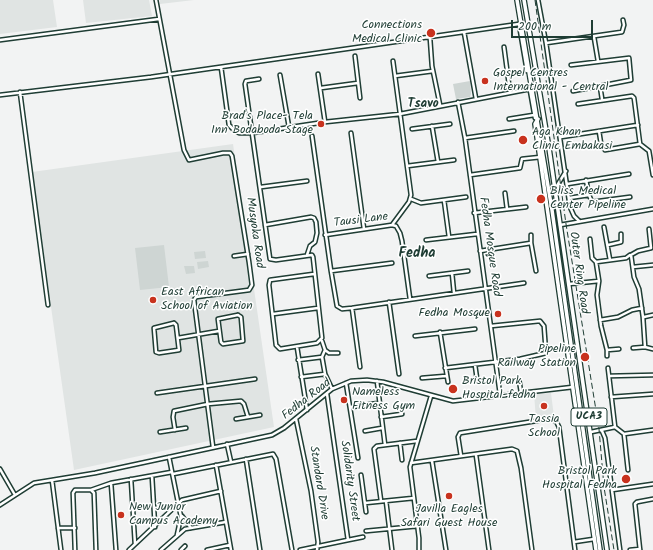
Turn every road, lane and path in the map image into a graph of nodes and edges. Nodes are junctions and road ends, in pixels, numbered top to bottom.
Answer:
1 (156, 0) edge
2 (517, 0) edge
3 (524, 0) edge
4 (538, 0) edge
5 (159, 19) junction
6 (623, 20) dead end
7 (464, 32) junction
8 (594, 37) junction
9 (430, 38) junction
10 (0, 40) edge
11 (546, 43) junction
12 (504, 47) dead end
13 (355, 56) dead end
14 (393, 62) dead end
15 (598, 62) junction
16 (571, 65) dead end
17 (221, 67) junction
18 (433, 71) junction
19 (318, 74) dead end
20 (169, 75) junction
21 (280, 75) dead end
22 (395, 76) junction
23 (259, 79) dead end
24 (358, 83) junction
25 (600, 86) junction
26 (320, 88) junction
27 (531, 88) junction
28 (573, 91) dead end
29 (20, 92) junction
30 (510, 92) junction
31 (0, 95) edge
32 (360, 98) dead end
33 (476, 99) junction
34 (602, 99) junction
35 (458, 102) junction
36 (578, 104) dead end
37 (440, 105) junction
38 (400, 114) junction
39 (534, 115) junction
40 (509, 119) dead end
41 (537, 120) junction
42 (325, 122) junction
43 (450, 124) dead end
44 (638, 125) junction
45 (432, 126) junction
46 (288, 127) junction
47 (412, 129) dead end
48 (514, 131) dead end
49 (599, 131) junction
50 (252, 133) junction
51 (351, 133) dead end
52 (312, 136) dead end
53 (561, 137) junction
54 (465, 138) junction
55 (640, 144) junction
56 (540, 157) junction
57 (454, 160) dead end
58 (438, 162) junction
59 (407, 166) junction
60 (566, 170) junction
61 (629, 174) dead end
62 (470, 175) junction
63 (653, 175) edge
64 (307, 180) dead end
65 (586, 180) junction
66 (567, 184) junction
67 (261, 187) junction
68 (555, 189) junction
69 (505, 193) dead end
70 (588, 195) junction
71 (466, 197) dead end
72 (630, 197) dead end
73 (569, 198) junction
74 (411, 200) junction
75 (444, 200) junction
76 (526, 207) dead end
77 (507, 209) junction
78 (653, 209) edge
79 (474, 212) junction
80 (579, 221) junction
81 (265, 225) junction
82 (392, 225) junction
83 (560, 226) junction
84 (604, 227) dead end
85 (364, 229) junction
86 (649, 229) dead end
87 (477, 234) junction
88 (621, 234) dead end
89 (325, 235) junction
90 (531, 235) dead end
91 (449, 237) junction
92 (590, 239) dead end
93 (426, 240) dead end
94 (531, 243) junction
95 (608, 245) junction
96 (480, 251) junction
97 (248, 254) junction
98 (307, 255) junction
99 (631, 255) junction
100 (234, 256) dead end
101 (610, 260) junction
102 (596, 262) junction
103 (392, 263) dead end
104 (653, 265) edge
105 (633, 267) junction
106 (332, 271) junction
107 (468, 271) dead end
108 (536, 271) dead end
109 (452, 273) junction
110 (314, 274) junction
111 (429, 276) dead end
112 (599, 281) junction
113 (524, 283) dead end
114 (570, 284) junction
115 (485, 288) junction
116 (454, 293) junction
117 (410, 299) junction
118 (389, 302) junction
119 (48, 305) dead end
120 (318, 308) junction
121 (352, 308) junction
122 (642, 308) junction
123 (565, 312) junction
124 (272, 314) junction
125 (653, 316) edge
126 (643, 317) junction
127 (600, 320) junction
128 (491, 326) junction
129 (475, 329) dead end
130 (219, 331) junction
131 (440, 332) junction
132 (198, 335) junction
133 (415, 336) dead end
134 (178, 338) junction
135 (322, 341) junction
136 (297, 347) junction
137 (645, 347) junction
138 (633, 348) dead end
139 (619, 349) dead end
140 (653, 349) edge
141 (325, 350) junction
142 (606, 350) junction
143 (338, 353) dead end
144 (607, 356) dead end
145 (322, 357) junction
146 (298, 360) junction
147 (496, 362) junction
148 (475, 365) junction
149 (360, 367) dead end
150 (445, 368) junction
151 (608, 368) dead end
152 (325, 374) junction
153 (399, 374) dead end
154 (653, 375) edge
155 (446, 376) junction
156 (609, 376) junction
157 (301, 377) junction
158 (422, 378) dead end
159 (255, 379) dead end
160 (477, 379) dead end
161 (519, 380) dead end
162 (377, 381) junction
163 (448, 382) dead end
164 (346, 383) junction
165 (206, 386) junction
166 (574, 387) junction
167 (332, 389) junction
168 (521, 392) junction
169 (156, 393) dead end
170 (327, 393) junction
171 (500, 394) junction
172 (653, 394) edge
173 (431, 396) junction
174 (611, 397) junction
175 (379, 403) junction
176 (208, 404) junction
177 (351, 407) junction
178 (307, 410) junction
179 (402, 414) dead end
180 (260, 415) dead end
181 (248, 417) junction
182 (381, 417) junction
183 (236, 419) dead end
184 (296, 419) junction
185 (615, 427) junction
186 (186, 428) dead end
187 (382, 428) junction
188 (175, 430) junction
189 (365, 430) dead end
190 (602, 431) junction
191 (653, 431) edge
192 (160, 432) dead end
193 (591, 432) junction
194 (624, 434) junction
195 (417, 441) junction
196 (400, 443) junction
197 (227, 444) junction
198 (386, 445) junction
199 (213, 447) junction
200 (476, 455) junction
201 (461, 456) junction
202 (169, 457) junction
203 (358, 458) dead end
204 (246, 459) junction
205 (402, 460) dead end
206 (432, 461) junction
207 (232, 462) junction
208 (411, 463) junction
209 (216, 465) junction
210 (0, 469) edge
211 (628, 470) dead end
212 (172, 473) junction
213 (361, 475) dead end
214 (152, 476) junction
215 (132, 479) junction
216 (52, 480) junction
217 (112, 483) junction
218 (653, 484) edge
219 (92, 490) junction
220 (612, 490) junction
221 (221, 491) junction
222 (15, 495) junction
223 (414, 498) junction
224 (653, 499) edge
225 (386, 501) junction
226 (381, 502) junction
227 (365, 503) junction
228 (179, 504) junction
229 (0, 505) edge
230 (366, 512) dead end
231 (180, 514) junction
232 (226, 522) junction
233 (418, 526) junction
234 (155, 527) junction
235 (58, 528) junction
236 (74, 528) junction
237 (191, 528) junction
238 (389, 528) junction
239 (366, 531) dead end
240 (177, 535) junction
241 (363, 537) dead end
242 (595, 539) junction
243 (348, 540) junction
244 (574, 542) junction
245 (135, 544) junction
246 (230, 545) junction
247 (185, 546) dead end
248 (318, 546) junction
249 (61, 550) edge
250 (75, 550) edge
251 (96, 550) edge
252 (116, 550) edge
253 (129, 550) edge
254 (161, 550) edge
255 (181, 550) edge
256 (207, 550) edge
257 (231, 550) edge
258 (260, 550) edge
259 (292, 550) edge
260 (300, 550) edge
261 (317, 550) edge
262 (392, 550) edge
263 (419, 550) edge
264 (446, 550) edge
265 (489, 550) edge
266 (532, 550) edge
267 (575, 550) edge
268 (596, 550) edge
269 (600, 550) edge
270 (607, 550) edge
271 (620, 550) edge
272 (630, 550) edge
273 (640, 550) edge

1 - 5 street
2 - 27 main road, Outer Ring Road / UCA3
3 - 68 main road, Outer Ring Road / UCA3
4 - 11 street
5 - 10 street
5 - 20 street
6 - 8 street
7 - 9 street
7 - 27 street
7 - 33 street
8 - 11 street
8 - 15 street
9 - 17 street
9 - 18 street
11 - 53 street
12 - 30 street
13 - 24 street
14 - 22 street
15 - 16 street
15 - 25 street
17 - 20 street
17 - 50 street
18 - 22 street
18 - 37 street
19 - 26 street
20 - 29 street
20 - 97 street, Musyoka Road
21 - 46 street
22 - 38 street
23 - 50 street
24 - 26 street
24 - 32 street
25 - 28 street
25 - 34 street
26 - 42 street
27 - 30 street
27 - 39 street
27 - 41 main road, Outer Ring Road / UCA3
29 - 31 street
29 - 119 street
30 - 33 street
33 - 35 street
34 - 36 street
34 - 44 street
35 - 37 street
35 - 54 street, Fedha Mosque Road
37 - 38 street
38 - 42 street
38 - 59 street
39 - 40 street
39 - 41 street
41 - 56 main road, UCA3
41 - 123 main road, Outer Ring Road / UCA3
42 - 46 street
43 - 45 street
44 - 49 street
44 - 55 street
45 - 47 street
45 - 58 street
46 - 50 street
48 - 54 street
49 - 53 street
49 - 55 street
50 - 67 street
51 - 85 street
52 - 89 street
53 - 60 street
54 - 62 street, Fedha Mosque Road
55 - 63 street
56 - 62 street
56 - 123 main road, UCA3
57 - 58 street
58 - 59 street
59 - 74 street
60 - 66 street
60 - 68 street
61 - 65 street
62 - 79 street, Fedha Mosque Road
64 - 67 street
65 - 66 street
65 - 70 street
66 - 73 street
67 - 81 street
68 - 83 main road, Outer Ring Road / UCA3
69 - 77 street
70 - 72 street
70 - 73 street
71 - 75 street
73 - 80 street
74 - 75 street
74 - 82 street
75 - 91 street
76 - 77 street
77 - 79 street
78 - 80 street
79 - 87 street, Fedha Mosque Road
80 - 83 street
81 - 98 street
81 - 98 street
82 - 85 street, Tausi Lane
82 - 117 street, Tausi Lane
83 - 114 main road, Outer Ring Road / UCA3
84 - 95 street
85 - 89 street, Tausi Lane
86 - 99 street
87 - 91 street
87 - 96 street, Fedha Mosque Road
88 - 95 street
89 - 106 street
90 - 94 street
91 - 93 street
92 - 102 street
94 - 96 street
94 - 108 street
95 - 101 street
96 - 115 street, Fedha Mosque Road
97 - 100 street
97 - 132 street, Musyoka Road
98 - 110 street
99 - 101 street
99 - 105 street
101 - 102 street
102 - 112 street
103 - 106 street
104 - 105 street
105 - 122 street
106 - 121 street
107 - 109 street
109 - 111 street
109 - 116 street
110 - 120 street
110 - 124 street
112 - 114 street
112 - 127 street
113 - 115 street
114 - 193 main road, Outer Ring Road / UCA3
115 - 116 street
115 - 128 street, Fedha Mosque Road
116 - 117 street
117 - 118 street
118 - 121 street
118 - 153 street
120 - 124 street
120 - 135 street
121 - 149 street
122 - 126 street
122 - 127 street
123 - 166 main road, UCA3
123 - 269 main road, Outer Ring Road / UCA3
124 - 136 street
125 - 126 street
126 - 137 street
127 - 142 street
128 - 147 street, Fedha Mosque Road
128 - 147 street
129 - 131 street
130 - 130 street
130 - 132 street
131 - 133 street
131 - 150 street
132 - 134 street
132 - 165 street, Musyoka Road
134 - 134 street
135 - 136 street
135 - 141 street
136 - 146 street
137 - 138 street
137 - 140 street
139 - 142 street
141 - 143 street
141 - 145 street
142 - 144 street
145 - 146 street
145 - 152 street
146 - 157 street
147 - 148 street
147 - 171 street, Fedha Mosque Road
148 - 150 street
148 - 160 street
150 - 155 street
151 - 156 street
152 - 157 street
152 - 167 street
154 - 156 street
155 - 158 street
155 - 163 street
156 - 174 street
157 - 178 street
159 - 165 street
161 - 168 street
162 - 164 street, Fedha Road
162 - 173 street, Fedha Road
162 - 175 street
164 - 167 street, Fedha Road
164 - 177 street
165 - 169 street
165 - 176 street, Musyoka Road
166 - 168 street, Fedha Road
166 - 242 main road, UCA3
167 - 170 street, Fedha Road
168 - 171 street, Fedha Road
170 - 178 street, Fedha Road
170 - 243 street, Solidarity Street
171 - 173 street, Fedha Road
172 - 174 street
173 - 195 street
174 - 185 street
175 - 177 street
175 - 182 street
176 - 181 street
176 - 188 street
176 - 199 street, Musyoka Road
177 - 203 street
178 - 184 street, Fedha Road
179 - 182 street
180 - 181 street
181 - 183 street
182 - 187 street
184 - 197 street, Fedha Road
184 - 248 street, Standard Drive
185 - 190 street
185 - 194 street
186 - 188 street
187 - 189 street
187 - 198 street
188 - 192 street
190 - 193 street
190 - 220 street
191 - 194 street
193 - 270 main road, Outer Ring Road / UCA3
194 - 211 street
195 - 196 street
195 - 208 street
196 - 198 street
196 - 205 street
197 - 199 street, Fedha Road
197 - 207 street
198 - 226 street
199 - 202 street, Fedha Road
200 - 201 street
200 - 265 street
200 - 266 street
201 - 206 street
201 - 244 street
202 - 212 street
202 - 216 street, Fedha Road
204 - 207 street
204 - 258 street
204 - 259 street
206 - 208 street
206 - 264 street
207 - 209 street
208 - 223 street
209 - 212 street
209 - 221 street
210 - 222 street
212 - 214 street
212 - 228 street
213 - 227 street
214 - 215 street
214 - 234 street
215 - 217 street
215 - 245 street
216 - 222 street, Fedha Road
216 - 235 street
217 - 219 street
217 - 252 street
218 - 220 street
219 - 236 street
219 - 251 street
220 - 271 street
221 - 228 street
221 - 232 street
222 - 229 street, Fedha Road
223 - 225 street
223 - 233 street
224 - 273 street
225 - 226 street
225 - 238 street
226 - 227 street
227 - 230 street
228 - 231 street
228 - 234 street
231 - 237 street
231 - 240 street
232 - 237 street
232 - 246 street
233 - 238 street
233 - 263 street
234 - 245 street
235 - 236 street
235 - 249 street
236 - 250 street
237 - 240 street
238 - 239 street
238 - 262 street
240 - 254 street
241 - 243 street
242 - 244 street
242 - 268 main road, UCA3
243 - 248 street, Solidarity Street
244 - 267 street
245 - 253 street
246 - 256 street
246 - 257 street
247 - 255 street
248 - 260 street, Solidarity Street
248 - 261 street, Standard Drive
272 - 273 street

